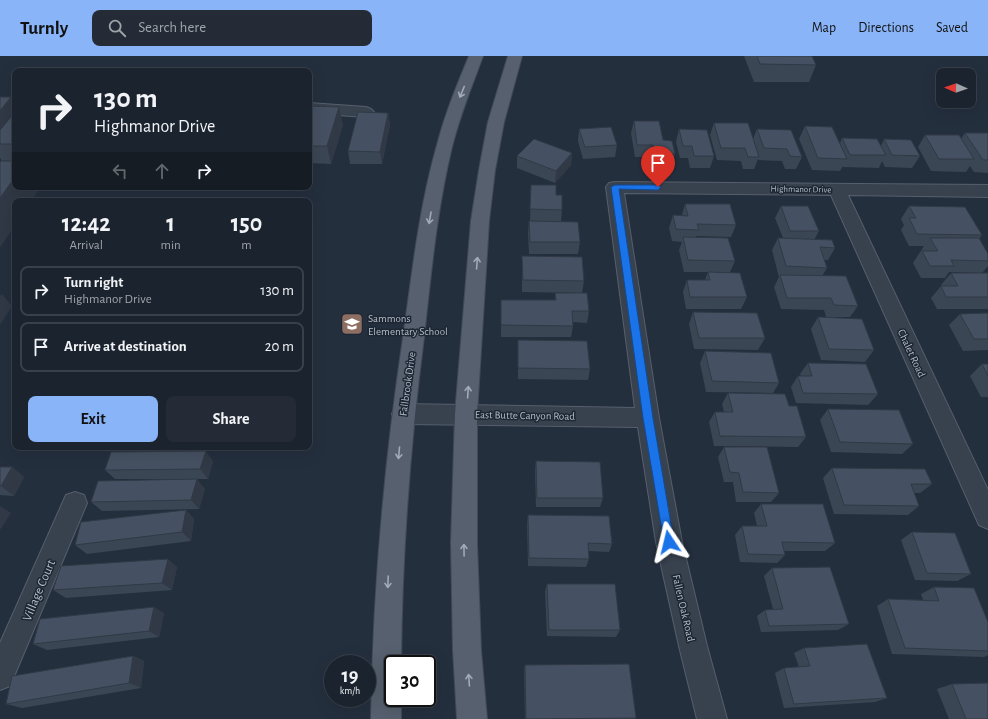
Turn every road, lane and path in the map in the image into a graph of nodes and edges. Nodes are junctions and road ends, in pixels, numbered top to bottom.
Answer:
1 (476, 56) edge
2 (515, 56) edge
3 (312, 108) edge
4 (366, 112) edge
5 (615, 187) joint
6 (837, 190) junction
7 (988, 191) edge
8 (403, 414) junction
9 (466, 414) junction
10 (648, 418) junction
11 (75, 503) dead end
12 (988, 517) edge
13 (0, 676) edge
14 (386, 719) edge
15 (472, 719) edge
16 (712, 719) edge

1 -> 8 main road, Fallbrook Drive
9 -> 2 main road
3 - 4 street
5 - 6 street, Highmanor Drive
5 - 10 street, Fallen Oak Road
6 - 7 street, Highmanor Drive
6 - 12 street, Chalet Road
8 - 9 street, East Butte Canyon Road
8 -> 14 main road, Fallbrook Drive
9 - 10 street, East Butte Canyon Road
15 -> 9 main road
10 - 16 street, Fallen Oak Road
11 - 13 street, Village Court

